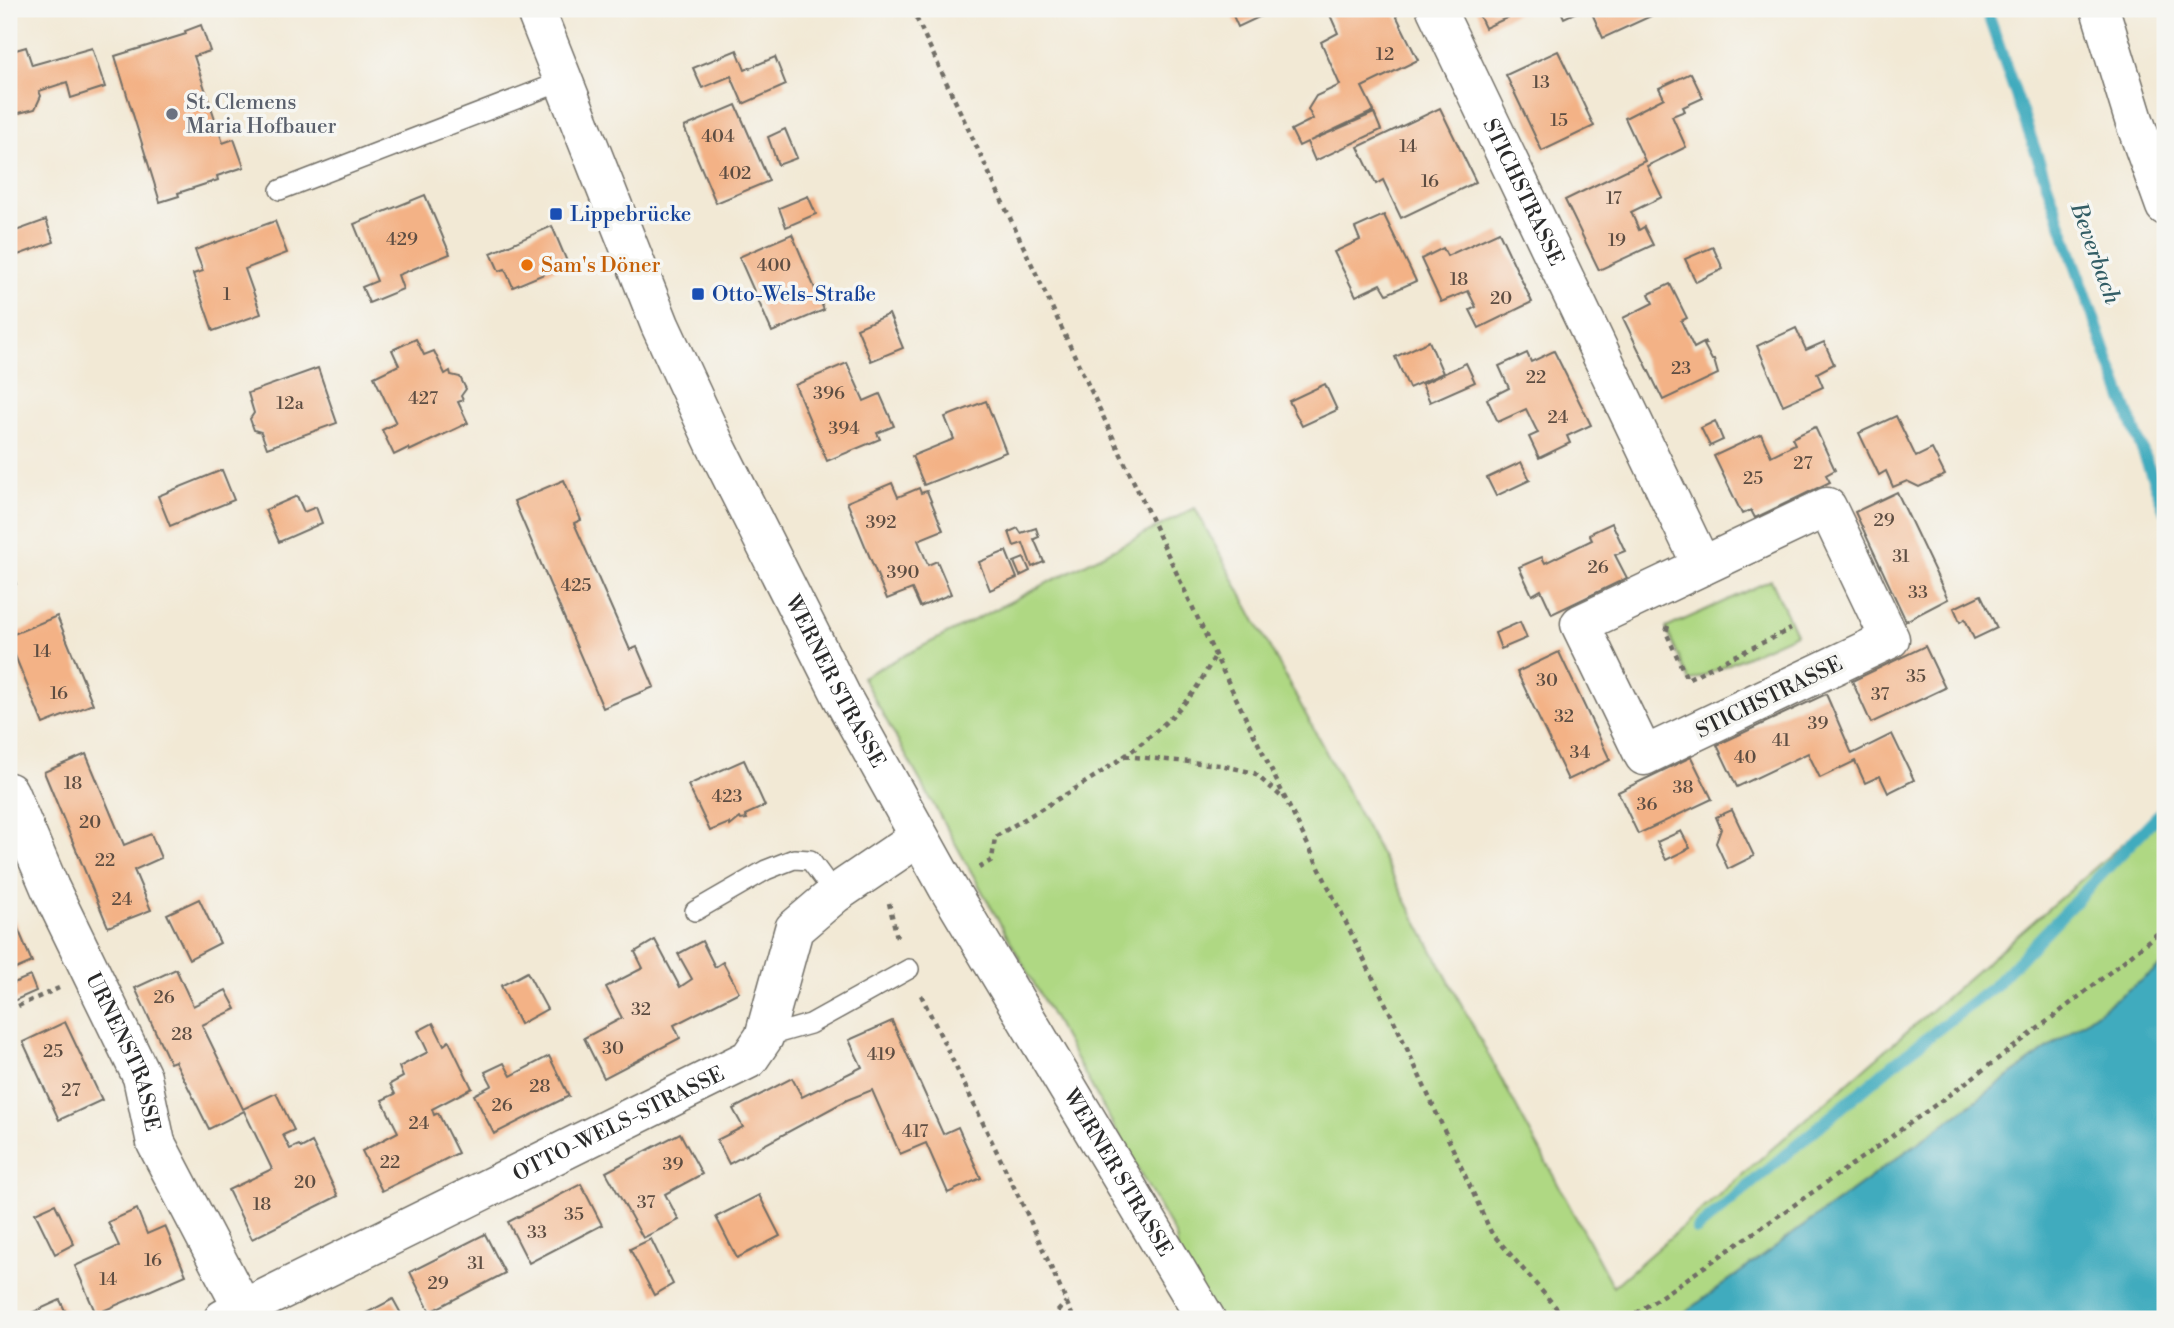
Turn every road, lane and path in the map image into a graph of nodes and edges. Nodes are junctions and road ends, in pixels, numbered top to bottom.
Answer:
1 (535, 9) edge
2 (912, 9) edge
3 (1436, 9) edge
4 (2100, 9) edge
5 (563, 81) junction
6 (280, 190) dead end
7 (2165, 206) edge
8 (1691, 572) junction
9 (1791, 629) dead end
10 (1215, 655) junction
11 (1124, 756) junction
12 (9, 793) edge
13 (1287, 801) junction
14 (919, 837) junction
15 (948, 888) junction
16 (835, 894) junction
17 (887, 894) dead end
18 (695, 911) dead end
19 (2165, 927) edge
20 (909, 969) junction
21 (91, 974) junction
22 (9, 1010) edge
23 (765, 1037) junction
24 (1066, 1302) junction
25 (238, 1316) edge
26 (1051, 1319) edge
27 (1074, 1319) edge
28 (1206, 1319) edge
29 (1566, 1319) edge
30 (1628, 1319) edge

1 - 5 street, WERNER STRASSE
2 - 10 path
3 - 8 street, STICHSTRASSE
4 - 7 street
5 - 6 lane
5 - 14 street, WERNER STRASSE
8 - 8 street, STICHSTRASSE
8 - 9 path
10 - 11 path
10 - 13 path
11 - 13 path
11 - 15 path
12 - 21 street, URNENSTRASSE
13 - 29 path
14 - 15 street, WERNER STRASSE
14 - 16 street, OTTO-WELS-STRASSE
15 - 28 street, WERNER STRASSE
16 - 18 lane
16 - 23 street, OTTO-WELS-STRASSE
17 - 20 path
19 - 30 path
20 - 23 lane
20 - 24 path
21 - 22 path
21 - 25 street, URNENSTRASSE
23 - 25 street, OTTO-WELS-STRASSE
24 - 26 path
24 - 27 path

